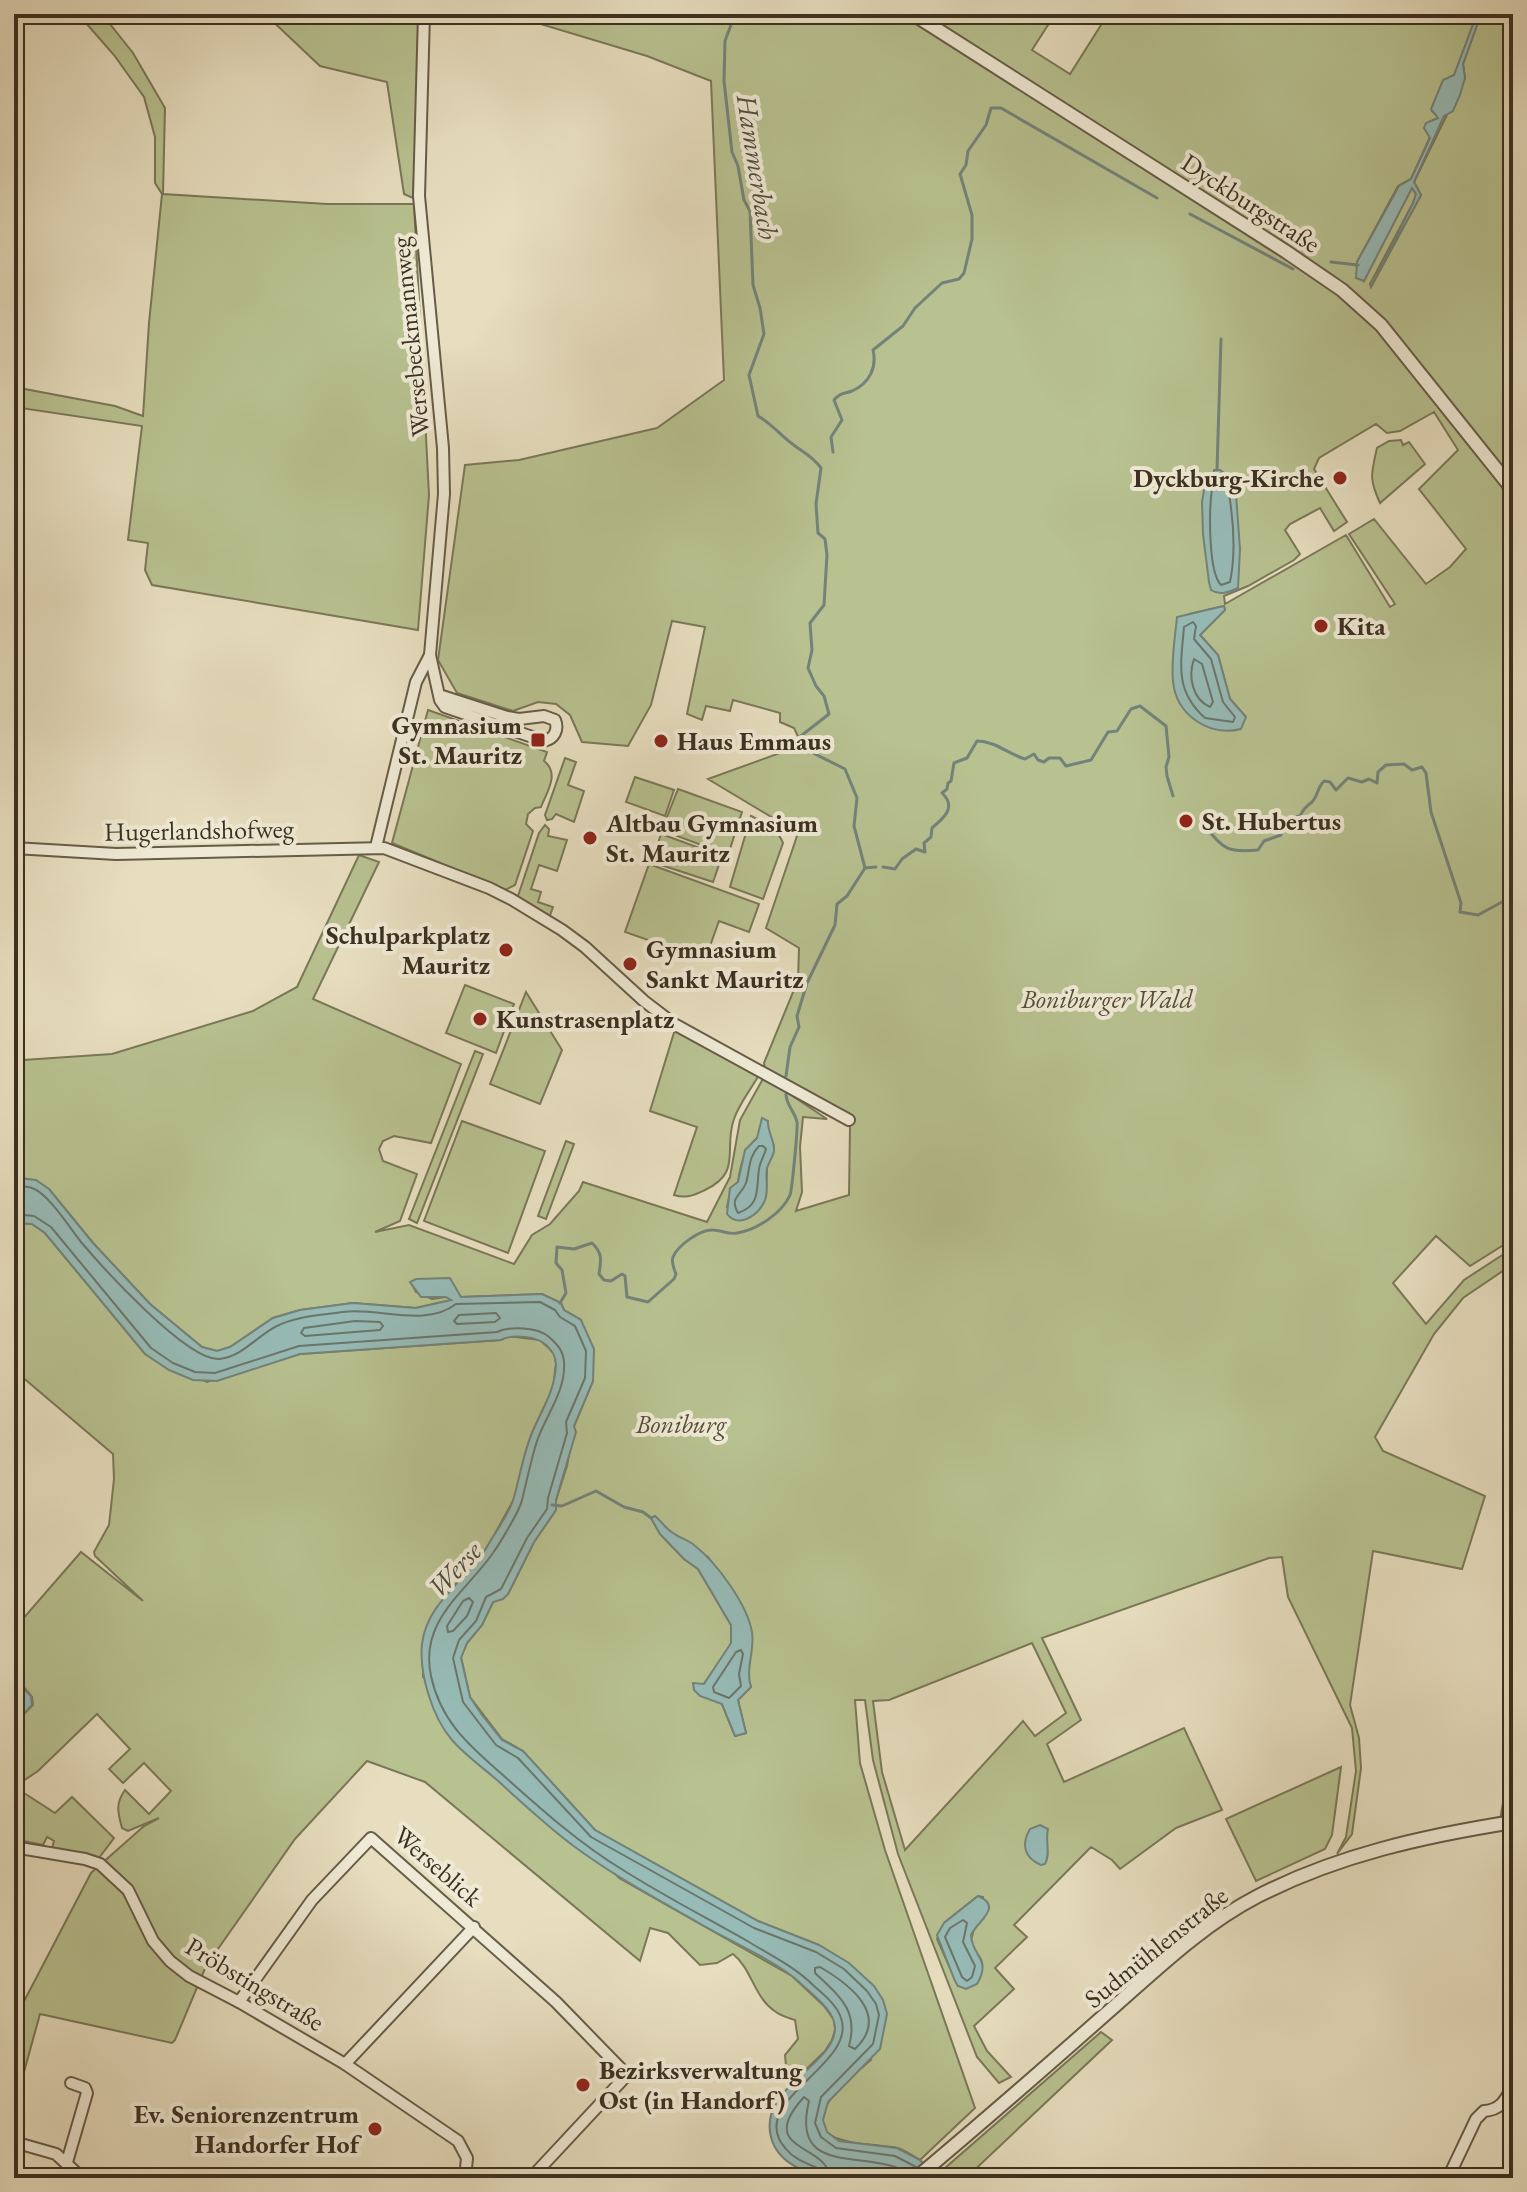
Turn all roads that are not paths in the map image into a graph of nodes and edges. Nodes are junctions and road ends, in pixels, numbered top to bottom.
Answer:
1 (424, 14) edge
2 (913, 14) edge
3 (1513, 490) edge
4 (430, 655) junction
5 (439, 695) junction
6 (14, 848) edge
7 (380, 848) junction
8 (849, 1120) dead end
9 (1513, 1822) edge
10 (14, 1847) edge
11 (474, 1927) junction
12 (239, 2002) junction
13 (345, 2064) junction
14 (71, 2083) dead end
15 (1513, 2086) edge
16 (14, 2142) edge
17 (67, 2162) junction
18 (82, 2178) edge
19 (465, 2178) edge
20 (531, 2178) edge
21 (916, 2178) edge
22 (1448, 2178) edge

1 - 4 street, Wersebeckmannweg
2 - 3 street, Dyckburgstraße
4 - 5 street, Wersebeckmannweg
4 - 7 street, Wersebeckmannweg
5 - 5 street
6 - 7 street, Hugerlandshofweg
7 - 8 street
9 - 21 street, Sudmühlenstraße
10 - 12 street, Pröbstingstraße
11 - 12 street, Werseblick
11 - 13 street
11 - 20 street, Werseblick
12 - 13 street, Pröbstingstraße
13 - 19 street, Pröbstingstraße
14 - 17 street
15 - 22 street
16 - 17 street
17 - 18 street

